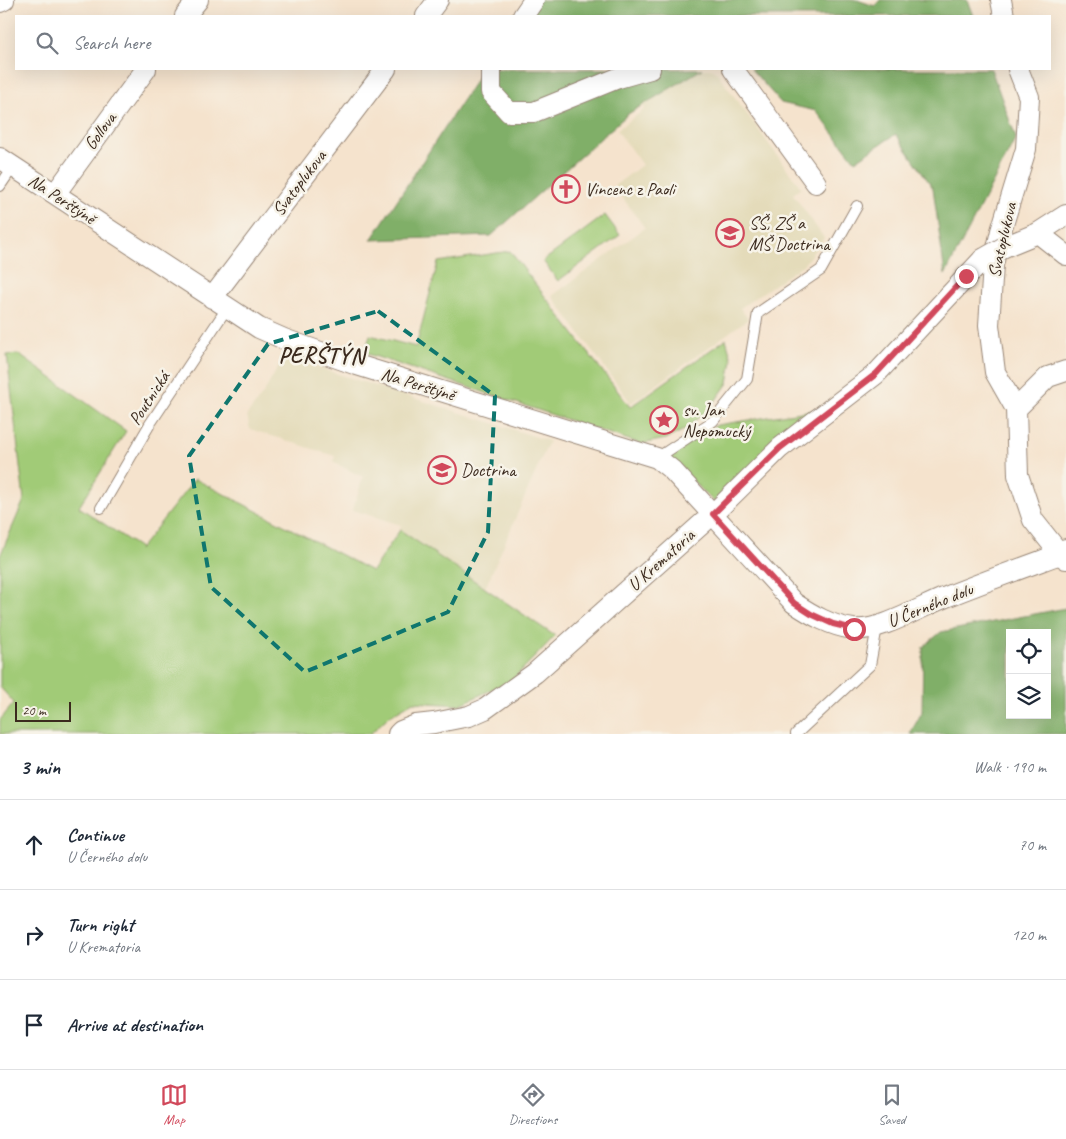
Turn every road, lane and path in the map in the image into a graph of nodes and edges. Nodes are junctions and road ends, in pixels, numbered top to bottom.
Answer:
1 (4, 0) edge
2 (438, 0) edge
3 (534, 0) edge
4 (1001, 0) edge
5 (0, 2) edge
6 (427, 15) edge
7 (524, 15) edge
8 (1004, 15) edge
9 (145, 70) edge
10 (385, 70) edge
11 (491, 70) edge
12 (646, 70) edge
13 (734, 70) edge
14 (1018, 70) edge
15 (6, 162) edge
16 (816, 183) dead end
17 (0, 186) edge
18 (55, 194) junction
19 (858, 206) dead end
20 (1066, 215) edge
21 (1038, 233) junction
22 (1066, 255) edge
23 (220, 303) junction
24 (1066, 371) edge
25 (1016, 409) junction
26 (656, 458) junction
27 (101, 508) dead end
28 (713, 514) junction
29 (1064, 554) edge
30 (877, 627) junction
31 (419, 729) edge
32 (398, 734) edge
33 (796, 734) edge

1 - 5 street
2 - 6 street
3 - 7 street
4 - 8 street
9 - 18 street, Gollova
10 - 23 street, Svatoplukova
11 - 12 street
13 - 16 street
14 - 25 street, Svatoplukova
15 - 17 lane
15 - 18 street, Na Perštýně
18 - 23 street, Na Perštýně
19 - 26 lane
20 - 21 street, U Krematoria
21 - 22 street
21 - 28 street, U Krematoria, bridge
23 - 26 street, Na Perštýně
23 - 27 lane, Poutnická
24 - 25 street
25 - 29 street
26 - 28 street, Na Perštýně
28 - 30 street, U Černého dolu
28 - 31 street, U Krematoria
29 - 30 street, U Černého dolu
30 - 33 lane
31 - 32 street, U Krematoria

